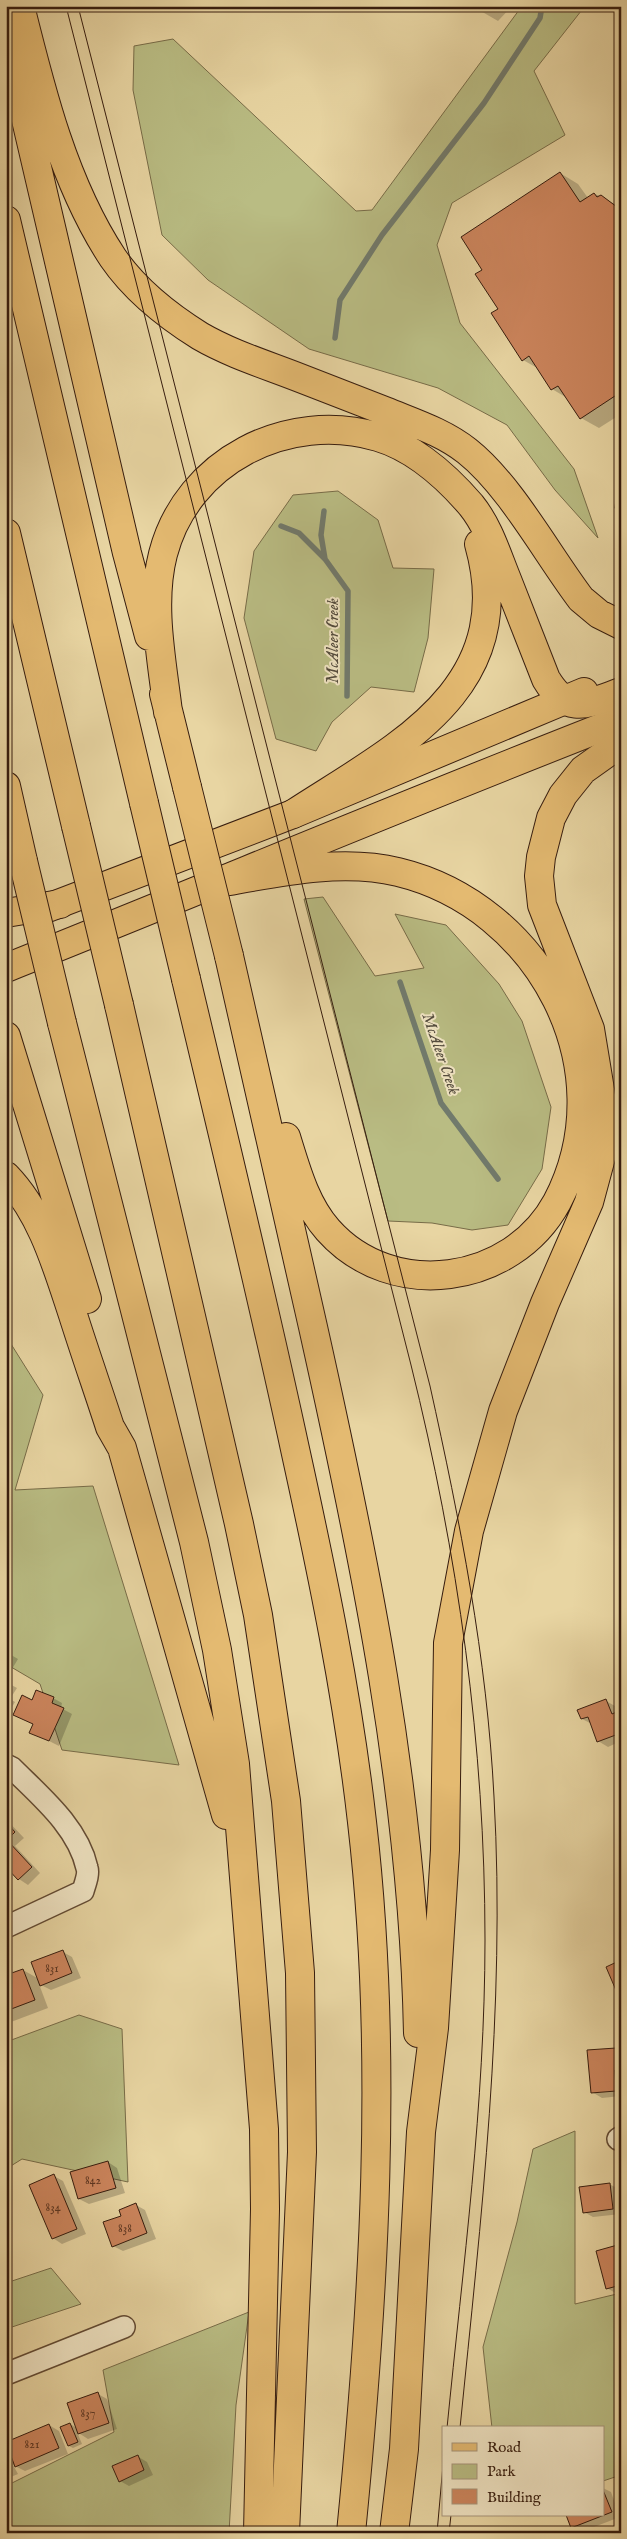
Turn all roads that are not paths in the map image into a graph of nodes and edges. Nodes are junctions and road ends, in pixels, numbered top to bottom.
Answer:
1 (20, 6) edge
2 (6, 34) edge
3 (6, 220) edge
4 (436, 470) junction
5 (6, 533) edge
6 (621, 625) edge
7 (621, 680) edge
8 (621, 692) edge
9 (562, 700) junction
10 (621, 707) edge
11 (168, 712) junction
12 (621, 720) edge
13 (621, 743) edge
14 (471, 778) junction
15 (6, 786) edge
16 (293, 814) junction
17 (6, 820) edge
18 (23, 861) junction
19 (218, 883) junction
20 (7, 922) edge
21 (6, 968) edge
22 (236, 988) junction
23 (6, 1036) edge
24 (6, 1176) edge
25 (122, 1448) junction
26 (6, 1765) edge
27 (249, 1926) junction
28 (6, 1927) edge
29 (421, 2132) junction
30 (124, 2327) dead end
31 (6, 2374) edge
32 (258, 2533) edge
33 (285, 2533) edge
34 (352, 2533) edge
35 (394, 2533) edge

1 - 6 main road
2 - 11 main road
3 - 34 main road, bridge
4 - 9 main road
4 - 11 main road
4 - 16 main road
5 - 33 main road, bridge
7 - 9 main road
8 - 9 main road
9 - 16 main road
10 - 14 main road
11 - 22 main road, bridge
12 - 14 main road
13 - 29 main road
14 - 19 main road
15 - 18 main road
16 - 20 main road
17 - 18 main road
18 - 27 main road, bridge
19 - 21 main road
19 - 22 main road
22 - 29 main road
23 - 25 main road
24 - 25 main road
25 - 27 main road
26 - 28 street
27 - 32 main road
29 - 35 main road
30 - 31 street

